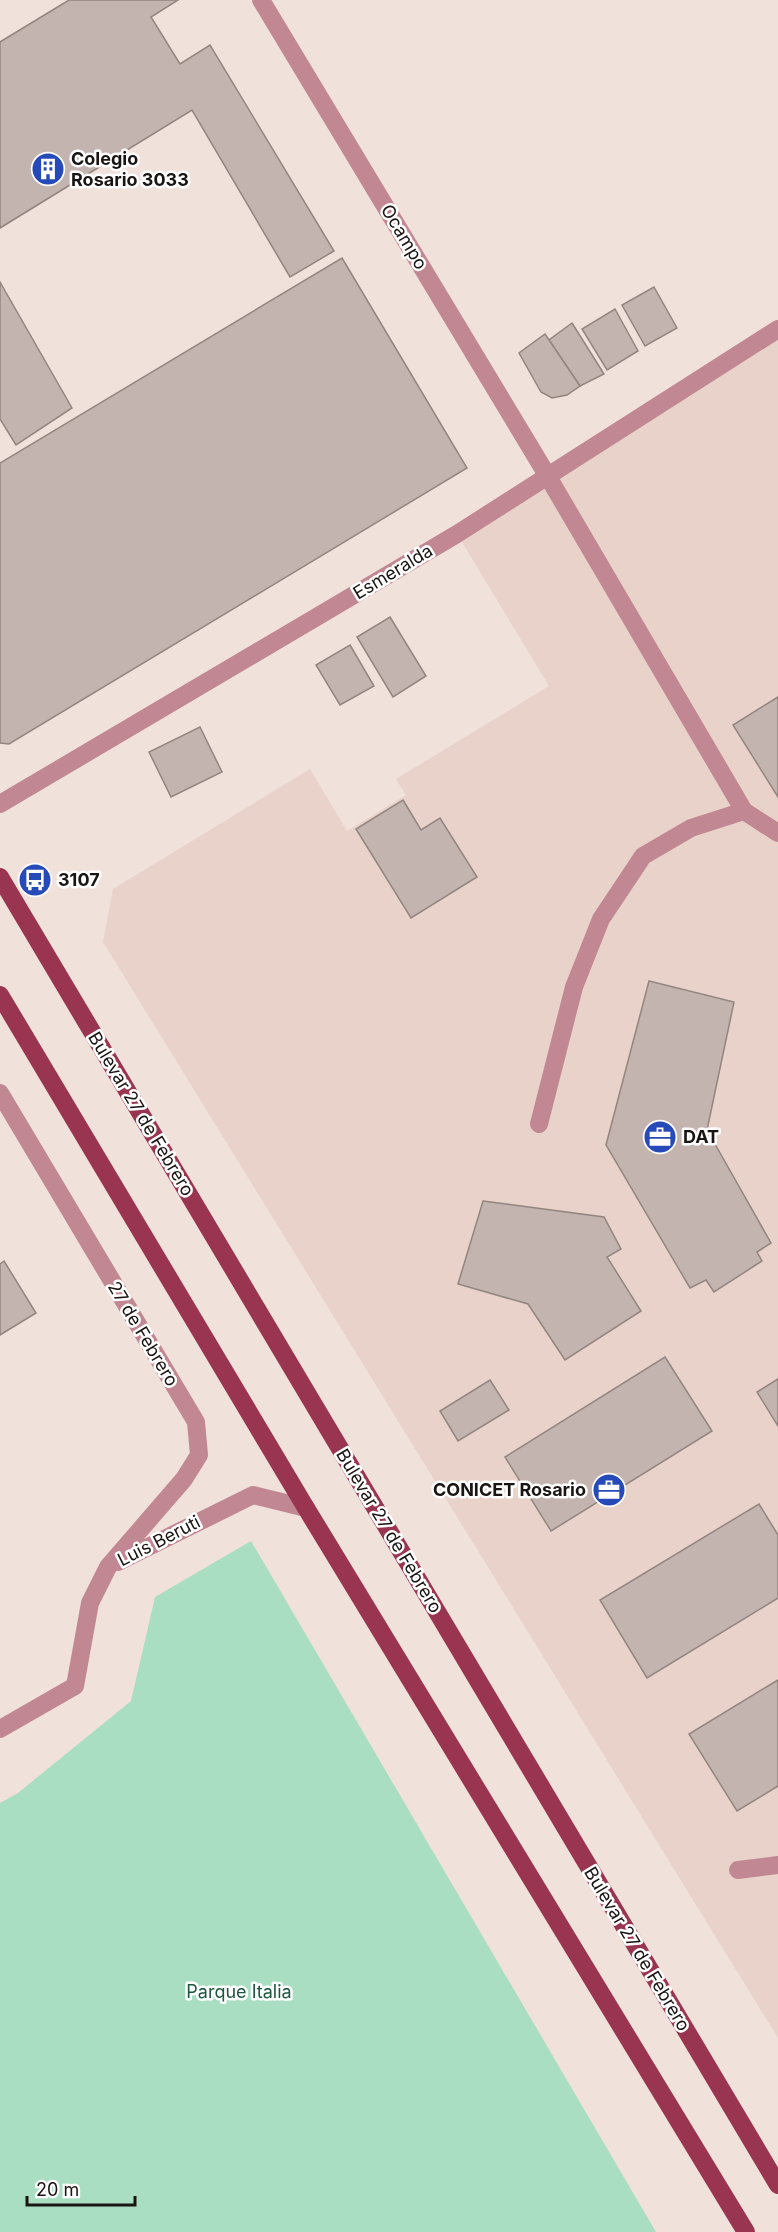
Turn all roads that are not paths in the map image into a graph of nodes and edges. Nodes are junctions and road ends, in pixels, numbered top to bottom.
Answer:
1 (261, 0) edge
2 (778, 328) edge
3 (547, 475) junction
4 (0, 804) edge
5 (744, 811) junction
6 (778, 833) edge
7 (0, 877) edge
8 (0, 994) edge
9 (0, 1093) edge
10 (539, 1124) dead end
11 (306, 1508) junction
12 (108, 1567) junction
13 (0, 1729) edge
14 (778, 1865) edge
15 (738, 1870) dead end
16 (778, 2186) edge
17 (746, 2232) edge

1 - 3 street, Ocampo
2 - 3 street, Esmeralda
3 - 4 street, Esmeralda
3 - 5 street, Ocampo
5 - 6 street
5 - 10 street
7 - 16 main road, Bulevar 27 de Febrero
8 - 11 main road
9 - 12 street, 27 de Febrero
11 - 12 street, Luis Beruti
11 - 17 main road
12 - 13 street, Luis Beruti
14 - 15 street

